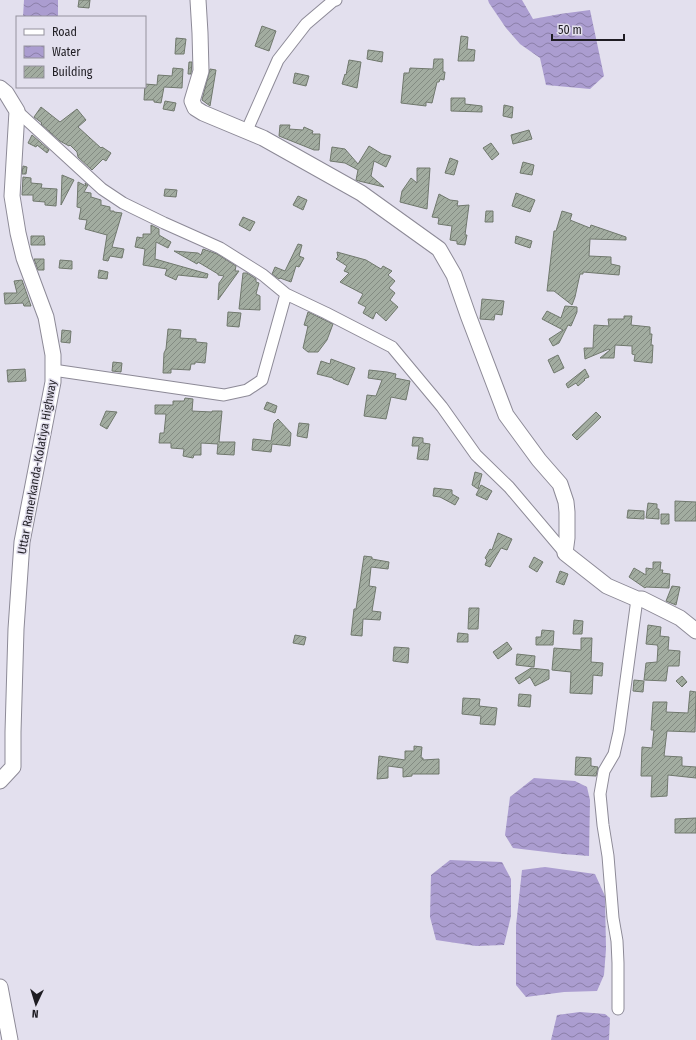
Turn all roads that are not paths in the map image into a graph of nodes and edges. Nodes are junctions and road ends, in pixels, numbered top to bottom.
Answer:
1 (198, 0) edge
2 (336, 0) edge
3 (0, 88) edge
4 (17, 111) junction
5 (247, 130) junction
6 (286, 294) junction
7 (53, 370) junction
8 (566, 553) junction
9 (637, 599) junction
10 (696, 631) edge
11 (0, 781) edge
12 (0, 987) edge
13 (618, 1009) dead end
14 (10, 1040) edge

1 - 5 main road
2 - 5 street
3 - 4 main road
4 - 6 street
4 - 7 main road, Uttar Ramerkanda-Kolatiya Highway
5 - 8 main road
6 - 7 street
6 - 8 street
7 - 11 main road, Uttar Ramerkanda-Kolatiya Highway
8 - 9 main road
9 - 10 main road
9 - 13 street
12 - 14 main road

